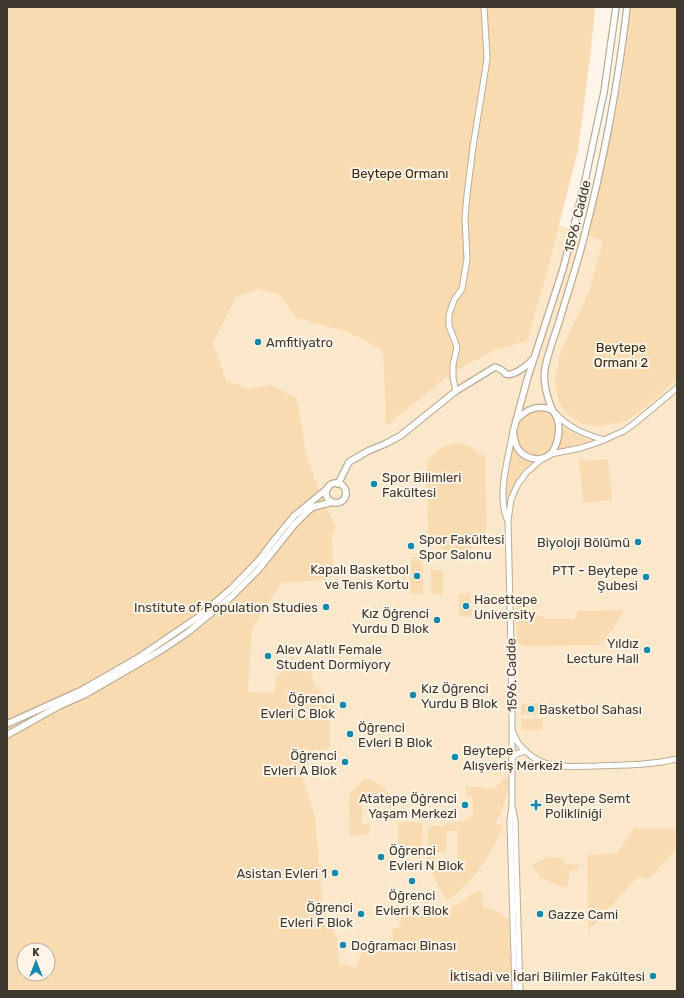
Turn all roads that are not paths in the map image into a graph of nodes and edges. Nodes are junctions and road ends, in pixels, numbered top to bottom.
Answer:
1 (484, 7) edge
2 (616, 7) edge
3 (627, 7) edge
4 (535, 357) junction
5 (677, 388) edge
6 (456, 391) junction
7 (552, 410) junction
8 (516, 420) junction
9 (513, 432) junction
10 (604, 440) junction
11 (551, 454) junction
12 (543, 458) junction
13 (338, 484) junction
14 (328, 488) junction
15 (333, 502) junction
16 (508, 521) junction
17 (7, 724) edge
18 (512, 727) junction
19 (7, 735) edge
20 (526, 751) junction
21 (677, 759) edge
22 (512, 760) junction
23 (512, 806) junction
24 (515, 991) edge
25 (520, 991) edge

1 - 6 street
2 - 4 main road, 1596. Cadde
3 - 7 main road, 1596. Cadde
4 - 6 main road
4 - 8 main road, 1596. Cadde
5 - 10 street
6 - 13 main road
7 - 8 main road
7 - 10 street
7 - 11 main road, 1596. Cadde
8 - 9 main road, 1596. Cadde
9 - 12 main road
9 - 16 street, 1596. Cadde
10 - 11 street
11 - 12 main road, 1596. Cadde
12 - 16 street, 1596. Cadde
13 - 14 main road
13 - 15 main road
14 - 15 main road
14 - 17 main road
15 - 19 main road
16 - 18 street, 1596. Cadde
18 - 20 street
18 - 22 street, 1596. Cadde
20 - 21 street
20 - 22 street
22 - 23 street, 1596. Cadde
23 - 24 street, 1596. Cadde
23 - 25 street, 1596. Cadde

